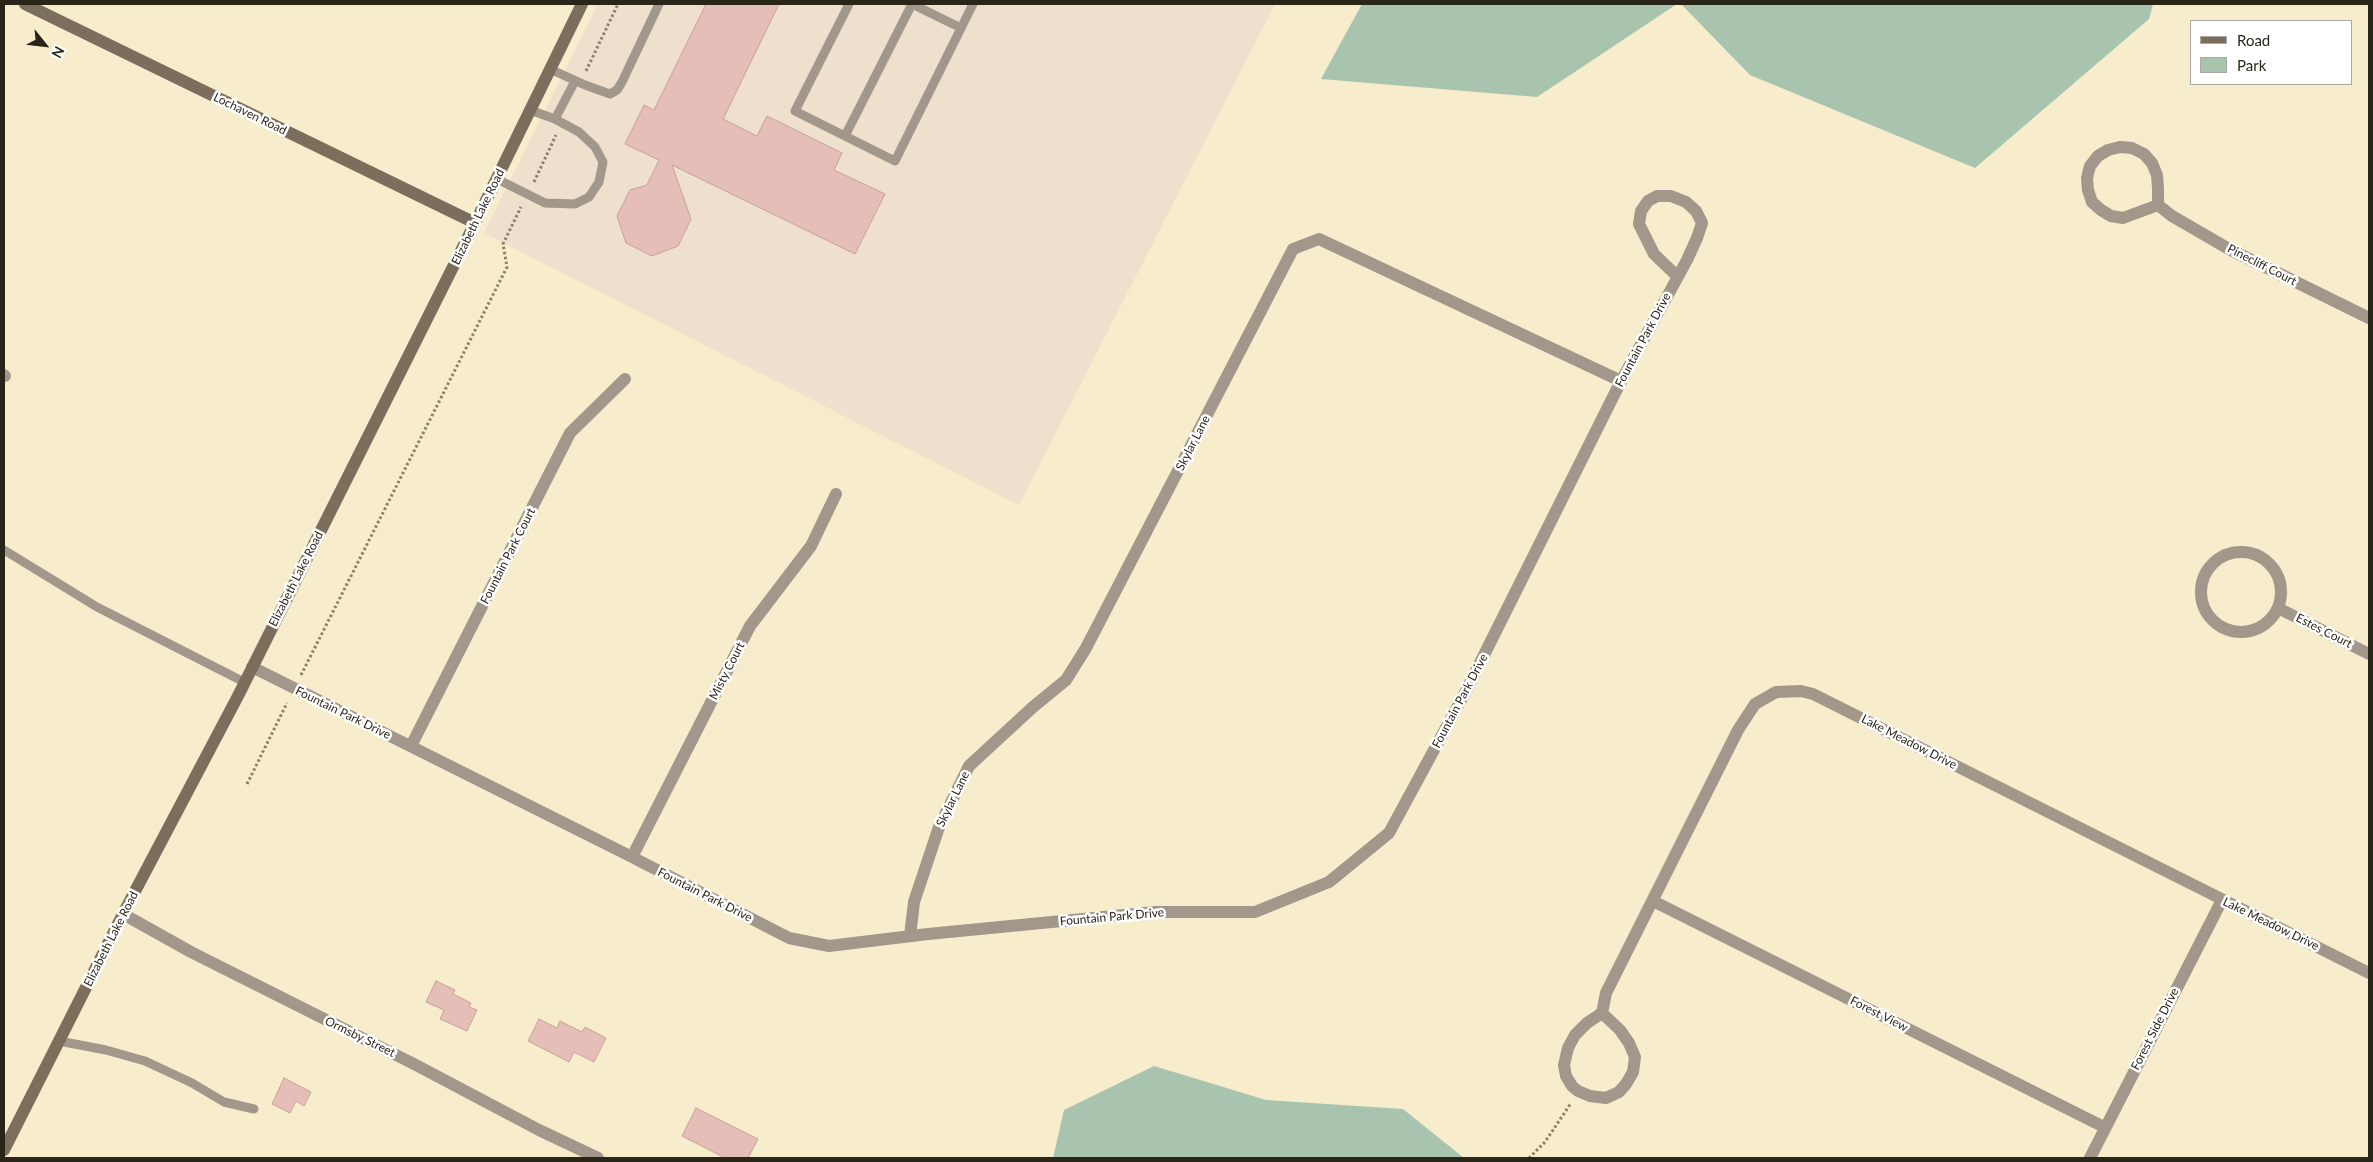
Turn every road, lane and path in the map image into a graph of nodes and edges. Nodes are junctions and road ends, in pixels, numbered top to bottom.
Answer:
1 (25, 4) edge
2 (582, 4) edge
3 (618, 4) edge
4 (659, 4) edge
5 (849, 4) edge
6 (912, 4) edge
7 (973, 4) edge
8 (961, 28) junction
9 (550, 69) junction
10 (578, 82) junction
11 (530, 110) junction
12 (558, 121) junction
13 (845, 136) junction
14 (497, 179) junction
15 (527, 194) junction
16 (2158, 205) junction
17 (475, 223) junction
18 (1678, 277) junction
19 (2369, 318) edge
20 (625, 379) dead end
21 (1621, 381) junction
22 (836, 494) dead end
23 (4, 550) edge
24 (2278, 608) junction
25 (2369, 654) edge
26 (252, 667) junction
27 (244, 682) junction
28 (294, 688) junction
29 (411, 746) junction
30 (247, 784) dead end
31 (632, 857) junction
32 (2222, 900) junction
33 (1653, 901) junction
34 (123, 914) junction
35 (910, 936) junction
36 (2369, 973) edge
37 (1602, 1013) junction
38 (59, 1041) junction
39 (1578, 1091) junction
40 (254, 1109) dead end
41 (2104, 1127) junction
42 (7, 1135) edge
43 (4, 1150) edge
44 (598, 1158) edge
45 (1529, 1158) edge
46 (2090, 1158) edge

1 - 17 street, Lochaven Road
2 - 9 street, Elizabeth Lake Road
3 - 10 path
4 - 10 lane
5 - 13 lane
6 - 8 lane
6 - 13 lane
7 - 8 lane
8 - 13 lane
9 - 10 lane
9 - 11 street, Elizabeth Lake Road
10 - 12 lane
11 - 12 lane
11 - 14 street, Elizabeth Lake Road
12 - 15 path
12 - 15 lane
14 - 15 lane
14 - 17 street, Elizabeth Lake Road
15 - 28 path
16 - 16 street
16 - 19 street, Pinecliff Court
17 - 26 street, Elizabeth Lake Road
18 - 18 street, Fountain Park Drive
18 - 21 street, Fountain Park Drive
20 - 29 street, Fountain Park Court
21 - 35 street, Fountain Park Drive
21 - 35 street, Skylar Lane
22 - 31 street, Misty Court
23 - 27 lane
24 - 24 street
24 - 25 street, Estes Court
26 - 27 street, Elizabeth Lake Road
26 - 28 street, Fountain Park Drive
27 - 34 street, Elizabeth Lake Road
28 - 29 street, Fountain Park Drive
28 - 30 path
29 - 31 street, Fountain Park Drive
31 - 35 street, Fountain Park Drive
32 - 33 street, Lake Meadow Drive
32 - 36 street, Lake Meadow Drive
32 - 41 street, Forest Side Drive
33 - 37 street, Lake Meadow Drive
33 - 41 street, Forest View
34 - 38 street, Elizabeth Lake Road
34 - 44 street, Ormsby Street
37 - 39 street
37 - 39 street
38 - 40 lane
38 - 42 street, Elizabeth Lake Road
39 - 45 path
41 - 46 street, Forest Side Drive
42 - 43 street, Elizabeth Lake Road

